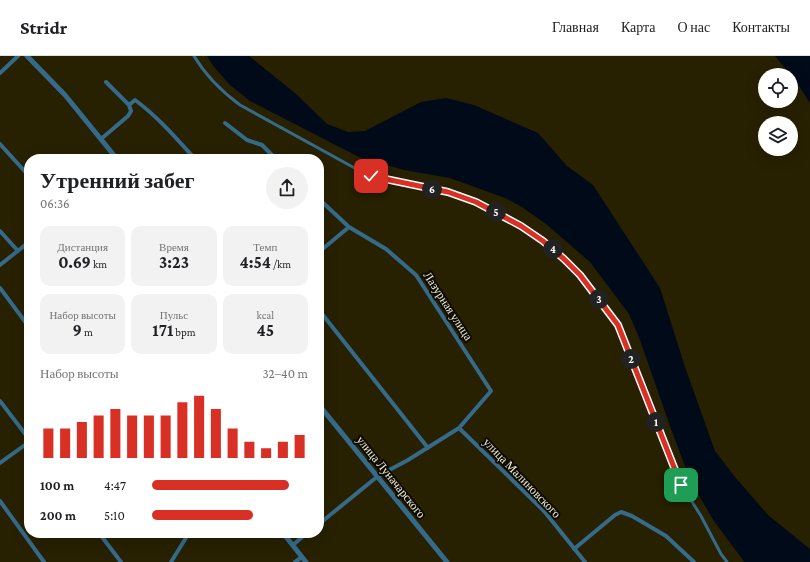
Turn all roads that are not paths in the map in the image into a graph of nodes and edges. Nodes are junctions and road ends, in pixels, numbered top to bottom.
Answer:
1 (18, 56) edge
2 (27, 56) edge
3 (194, 56) edge
4 (0, 73) edge
5 (106, 82) dead end
6 (129, 105) junction
7 (225, 123) dead end
8 (101, 139) junction
9 (0, 144) edge
10 (113, 154) edge
11 (191, 154) edge
12 (270, 154) edge
13 (24, 170) edge
14 (324, 204) edge
15 (349, 227) junction
16 (0, 231) edge
17 (24, 246) edge
18 (324, 248) edge
19 (18, 251) junction
20 (0, 265) edge
21 (0, 288) edge
22 (324, 316) edge
23 (24, 320) edge
24 (0, 401) edge
25 (324, 411) edge
26 (459, 428) junction
27 (24, 433) edge
28 (24, 444) edge
29 (428, 448) junction
30 (0, 463) edge
31 (378, 476) junction
32 (0, 501) edge
33 (324, 520) edge
34 (24, 534) edge
35 (27, 538) edge
36 (103, 538) edge
37 (185, 538) edge
38 (287, 538) edge
39 (301, 538) edge
40 (293, 545) junction
41 (574, 549) junction
42 (302, 557) junction
43 (44, 562) edge
44 (121, 562) edge
45 (171, 562) edge
46 (295, 562) edge
47 (306, 562) edge
48 (447, 562) edge
49 (585, 562) edge
50 (694, 562) edge
51 (727, 562) edge

1 - 4 street
2 - 8 street
3 - 51 street
5 - 6 street
6 - 8 street
6 - 11 street
7 - 12 street
8 - 10 street
9 - 13 street
14 - 15 street, Лазурная улица
15 - 18 street
15 - 26 street, Лазурная улица
16 - 19 street
17 - 19 street
19 - 20 street
21 - 23 street
22 - 29 street
24 - 27 street
25 - 31 street, улица Луначарского
26 - 29 street
26 - 41 street, улица Малиновского
28 - 30 street
29 - 31 street
31 - 33 street
31 - 48 street, улица Луначарского
32 - 34 street
35 - 43 street
36 - 44 street
37 - 45 street
38 - 40 street
39 - 40 street
40 - 42 street
41 - 49 street, улица Малиновского
41 - 50 street
42 - 46 street
42 - 47 street

